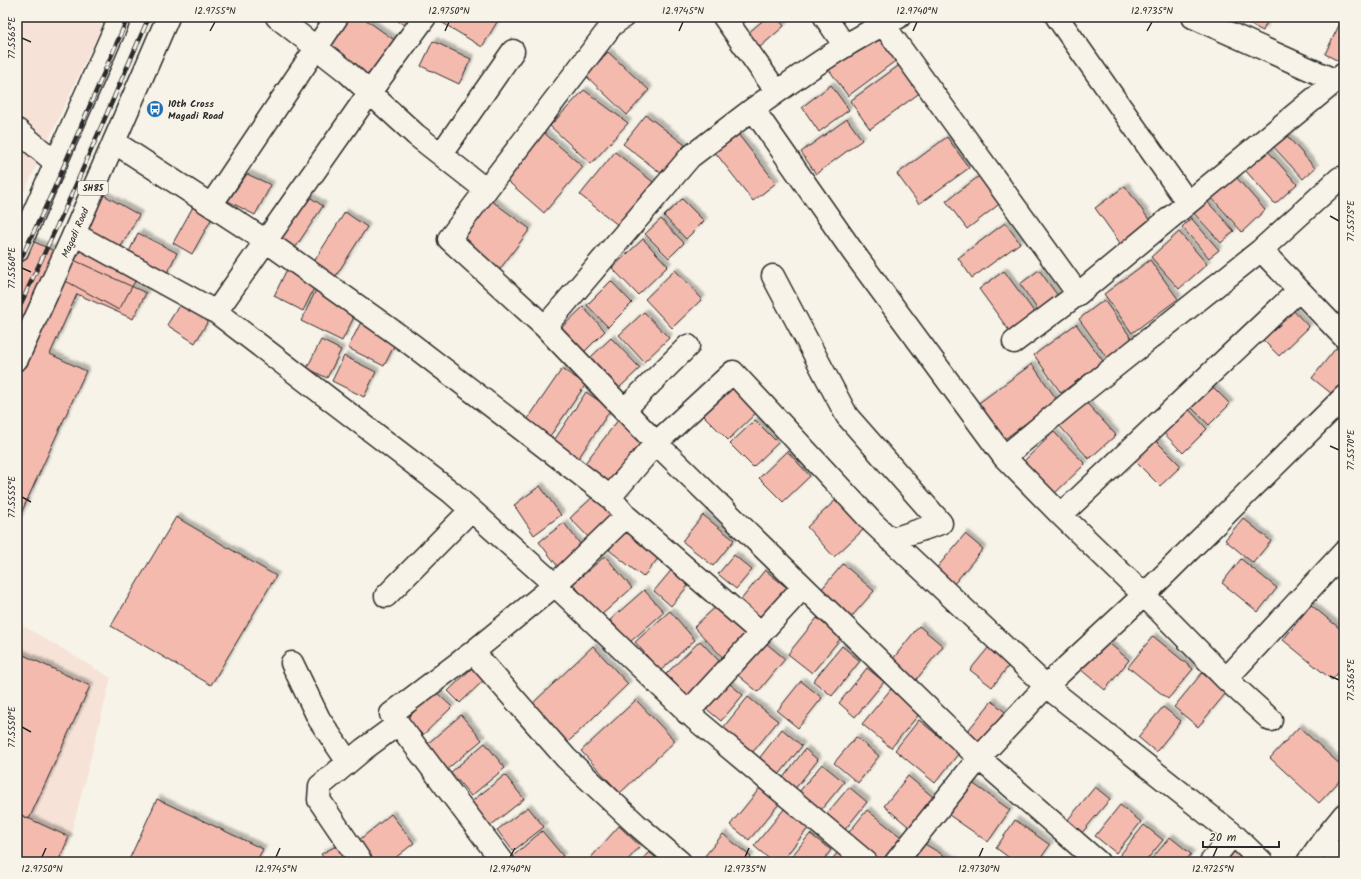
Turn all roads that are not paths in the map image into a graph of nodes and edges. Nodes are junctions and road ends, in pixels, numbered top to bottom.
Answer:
1 (120, 17) edge
2 (168, 17) edge
3 (277, 17) edge
4 (337, 17) edge
5 (425, 17) edge
6 (623, 17) edge
7 (724, 17) edge
8 (825, 17) edge
9 (1057, 17) edge
10 (1193, 17) edge
11 (891, 21) edge
12 (845, 46) junction
13 (316, 47) junction
14 (512, 51) dead end
15 (1340, 77) edge
16 (370, 92) junction
17 (777, 92) junction
18 (753, 109) junction
19 (17, 130) edge
20 (114, 142) junction
21 (441, 154) junction
22 (56, 163) junction
23 (1344, 181) edge
24 (486, 190) junction
25 (1188, 203) junction
26 (211, 205) junction
27 (74, 234) junction
28 (266, 241) junction
29 (1261, 250) junction
30 (17, 251) edge
31 (773, 276) dead end
32 (1299, 290) junction
33 (1078, 294) junction
34 (216, 312) junction
35 (545, 327) junction
36 (1344, 337) edge
37 (1014, 342) dead end
38 (688, 346) dead end
39 (17, 359) edge
40 (1344, 397) edge
41 (624, 410) junction
42 (656, 443) junction
43 (1004, 457) junction
44 (610, 497) junction
45 (471, 510) junction
46 (1061, 515) junction
47 (626, 516) junction
48 (890, 540) junction
49 (1344, 552) edge
50 (555, 585) junction
51 (804, 587) junction
52 (1144, 595) junction
53 (386, 596) dead end
54 (761, 634) junction
55 (474, 652) junction
56 (292, 663) dead end
57 (1226, 679) junction
58 (1046, 686) junction
59 (688, 713) junction
60 (1271, 720) dead end
61 (398, 724) junction
62 (979, 758) junction
63 (348, 762) junction
64 (1344, 815) edge
65 (1233, 834) junction
66 (1322, 842) junction
67 (1344, 860) edge
68 (361, 862) edge
69 (503, 862) edge
70 (680, 862) edge
71 (866, 862) edge
72 (896, 862) edge
73 (1098, 862) edge
74 (1211, 862) edge
75 (1262, 862) edge
76 (1308, 862) edge

1 - 22 street
2 - 20 street, Magadi Road / SH85
3 - 13 street
4 - 13 street
5 - 16 street
6 - 24 street
7 - 17 street
8 - 12 street
9 - 25 street
10 - 15 street
11 - 12 street
11 - 33 street
12 - 17 street
13 - 16 street
13 - 26 street
14 - 21 street
15 - 25 street
16 - 21 street
16 - 28 street
17 - 18 street
18 - 35 street
18 - 43 street
19 - 22 street
20 - 26 street
20 - 27 street, Magadi Road / SH85
21 - 24 street
22 - 30 street
23 - 29 street
24 - 35 street
25 - 33 street
26 - 28 street
27 - 34 street
27 - 39 street, Magadi Road / SH85
28 - 34 street
28 - 44 street
29 - 32 street
29 - 43 street
31 - 48 street
32 - 36 street
32 - 46 street
33 - 37 street
34 - 45 street
35 - 41 street
38 - 41 street
40 - 52 street
41 - 42 street
42 - 44 street
42 - 48 street
42 - 51 street
43 - 46 street
44 - 47 street
45 - 50 street
45 - 53 street
46 - 52 street
47 - 50 street
47 - 54 street
48 - 58 street
49 - 57 street
50 - 55 street
50 - 59 street
51 - 54 street
51 - 62 street
52 - 57 street
52 - 58 street
54 - 59 street
55 - 61 street
55 - 70 street
56 - 63 street
57 - 60 street
58 - 62 street
58 - 65 street
59 - 71 street
61 - 63 street
61 - 69 street
62 - 72 street
62 - 73 street
63 - 68 street
64 - 66 street
65 - 74 street
65 - 75 street
66 - 67 street
66 - 76 street

